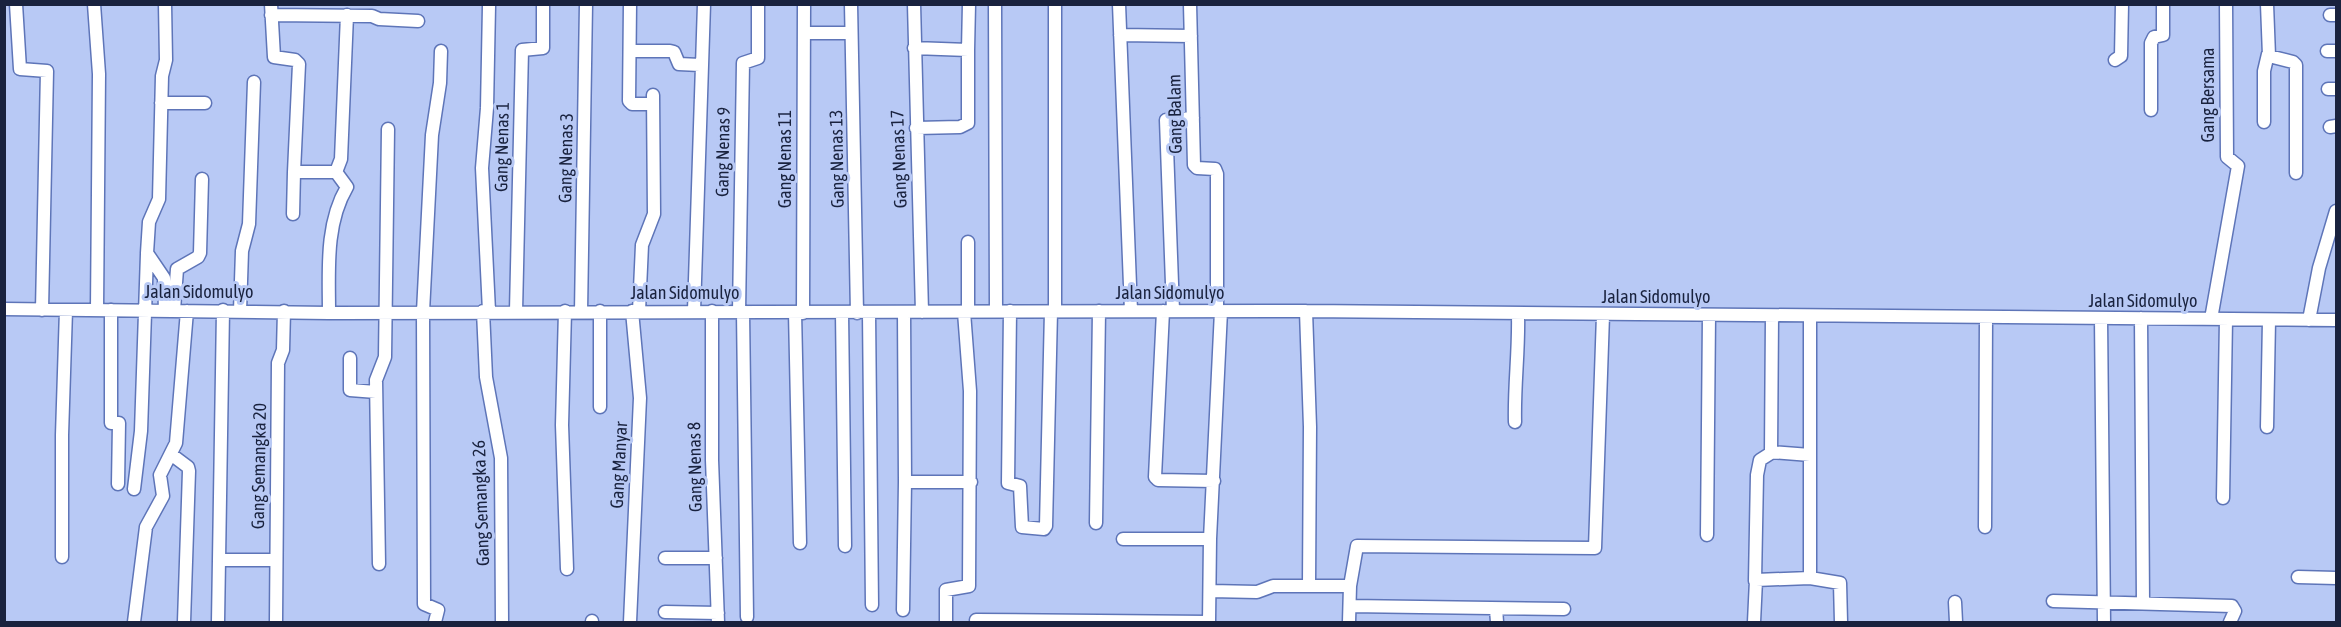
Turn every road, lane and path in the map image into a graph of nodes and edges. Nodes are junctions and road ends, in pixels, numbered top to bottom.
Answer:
1 (16, 4) edge
2 (94, 4) edge
3 (165, 4) edge
4 (543, 4) edge
5 (586, 4) edge
6 (630, 4) edge
7 (704, 4) edge
8 (758, 4) edge
9 (804, 4) edge
10 (851, 4) edge
11 (914, 4) edge
12 (969, 4) edge
13 (995, 4) edge
14 (1054, 4) edge
15 (1119, 4) edge
16 (1190, 4) edge
17 (2122, 4) edge
18 (2163, 4) edge
19 (2226, 4) edge
20 (2267, 4) edge
21 (489, 6) dead end
22 (271, 10) edge
23 (347, 15) junction
24 (418, 21) dead end
25 (804, 33) junction
26 (851, 33) junction
27 (1120, 35) junction
28 (1191, 36) junction
29 (915, 48) junction
30 (968, 50) junction
31 (441, 51) dead end
32 (630, 51) junction
33 (2268, 54) junction
34 (2115, 60) dead end
35 (700, 65) junction
36 (254, 82) dead end
37 (161, 104) junction
38 (205, 104) dead end
39 (2151, 110) dead end
40 (1193, 118) junction
41 (2264, 122) dead end
42 (916, 128) junction
43 (388, 129) dead end
44 (294, 172) junction
45 (2296, 173) dead end
46 (202, 179) dead end
47 (342, 180) junction
48 (2337, 211) edge
49 (293, 214) dead end
50 (968, 242) dead end
51 (147, 254) junction
52 (4, 309) edge
53 (42, 310) junction
54 (66, 310) junction
55 (97, 310) junction
56 (111, 310) junction
57 (147, 310) junction
58 (175, 310) junction
59 (223, 310) junction
60 (245, 310) junction
61 (285, 310) junction
62 (486, 311) junction
63 (516, 311) junction
64 (565, 311) junction
65 (600, 311) junction
66 (636, 311) junction
67 (694, 311) junction
68 (712, 311) junction
69 (996, 311) junction
70 (1010, 311) junction
71 (1053, 311) junction
72 (1099, 311) junction
73 (1131, 311) junction
74 (1168, 311) junction
75 (1219, 311) junction
76 (1306, 311) junction
77 (385, 312) junction
78 (423, 312) junction
79 (581, 312) junction
80 (741, 312) junction
81 (799, 312) junction
82 (843, 312) junction
83 (904, 312) junction
84 (922, 312) junction
85 (966, 312) junction
86 (329, 313) junction
87 (863, 313) junction
88 (1518, 315) junction
89 (1603, 315) junction
90 (1709, 315) junction
91 (1772, 316) junction
92 (1810, 316) junction
93 (1986, 318) junction
94 (2101, 318) junction
95 (2141, 318) junction
96 (2211, 319) junction
97 (2226, 319) junction
98 (2269, 320) junction
99 (2309, 320) junction
100 (2337, 320) edge
101 (350, 358) dead end
102 (376, 392) junction
103 (600, 407) dead end
104 (1515, 422) dead end
105 (2267, 427) dead end
106 (1771, 453) junction
107 (172, 455) junction
108 (1809, 455) junction
109 (1214, 481) junction
110 (906, 482) junction
111 (971, 482) junction
112 (118, 484) dead end
113 (134, 489) dead end
114 (2223, 498) dead end
115 (1096, 523) dead end
116 (1985, 527) dead end
117 (1707, 535) dead end
118 (1123, 539) dead end
119 (1210, 539) junction
120 (800, 543) dead end
121 (845, 546) dead end
122 (62, 557) dead end
123 (665, 558) dead end
124 (716, 558) junction
125 (219, 560) junction
126 (275, 560) junction
127 (379, 564) dead end
128 (567, 569) dead end
129 (2298, 577) dead end
130 (1810, 578) junction
131 (2337, 578) edge
132 (1755, 581) junction
133 (1309, 586) junction
134 (1350, 586) junction
135 (1211, 591) junction
136 (2054, 601) dead end
137 (2105, 601) junction
138 (1955, 602) dead end
139 (2143, 602) junction
140 (872, 605) dead end
141 (1350, 606) junction
142 (1496, 609) junction
143 (1564, 609) dead end
144 (903, 610) dead end
145 (664, 612) dead end
146 (747, 617) dead end
147 (718, 618) edge
148 (976, 620) dead end
149 (134, 622) edge
150 (184, 622) edge
151 (218, 622) edge
152 (276, 622) edge
153 (435, 622) edge
154 (502, 622) edge
155 (630, 622) edge
156 (946, 622) edge
157 (1209, 622) edge
158 (1349, 622) edge
159 (1497, 622) edge
160 (1754, 622) edge
161 (1841, 622) edge
162 (1956, 622) edge
163 (2104, 622) edge
164 (2230, 622) edge

1 - 53 street
2 - 55 street
3 - 37 street
4 - 63 street, Gang Nenas 1
5 - 79 street, Gang Nenas 3
6 - 32 street
7 - 35 street
8 - 80 street, Gang Nenas 9
9 - 25 street, Gang Nenas 11
10 - 26 street, Gang Nenas 13
11 - 29 street, Gang Nenas 17
12 - 30 street
13 - 69 street
14 - 71 street
15 - 27 street
16 - 28 street, Gang Balam
17 - 34 street
18 - 39 street
19 - 96 street, Gang Bersama
20 - 33 street
21 - 62 street, Gang Semangka 26
22 - 23 street
22 - 44 street
23 - 24 street
23 - 47 street
25 - 26 street
25 - 81 street, Gang Nenas 11
26 - 87 street, Gang Nenas 13
27 - 28 street
27 - 73 street
28 - 40 street, Gang Balam
29 - 30 street
29 - 42 street, Gang Nenas 17
30 - 42 street
31 - 78 street
32 - 35 street
32 - 66 street, Gang Manyar
33 - 41 street
33 - 45 street
35 - 67 street
36 - 60 street
37 - 38 street
37 - 51 street
40 - 74 street
40 - 75 street, Gang Balam
42 - 84 street, Gang Nenas 17
43 - 77 street
44 - 47 street
44 - 49 street
46 - 58 street
47 - 86 street
48 - 99 street
50 - 85 street
51 - 57 street
51 - 58 street
52 - 53 street, Jalan Sidomulyo
53 - 54 street, Jalan Sidomulyo
54 - 55 street, Jalan Sidomulyo
54 - 122 street
55 - 56 street, Jalan Sidomulyo
56 - 57 street, Jalan Sidomulyo
56 - 112 street
57 - 58 street, Jalan Sidomulyo
57 - 113 street
58 - 59 street, Jalan Sidomulyo
58 - 107 street
59 - 60 street, Jalan Sidomulyo
59 - 125 street
60 - 61 street, Jalan Sidomulyo
61 - 86 street, Jalan Sidomulyo
61 - 126 street, Gang Semangka 20
62 - 63 street, Jalan Sidomulyo
62 - 78 street, Jalan Sidomulyo
62 - 154 street, Gang Semangka 26
63 - 64 street, Jalan Sidomulyo
64 - 79 street, Jalan Sidomulyo
64 - 128 street
65 - 66 street, Jalan Sidomulyo
65 - 79 street, Jalan Sidomulyo
65 - 103 street
66 - 67 street, Jalan Sidomulyo
66 - 155 street, Gang Manyar
67 - 68 street, Jalan Sidomulyo
68 - 80 street, Jalan Sidomulyo
68 - 124 street, Gang Nenas 8
69 - 70 street, Jalan Sidomulyo
69 - 85 street, Jalan Sidomulyo
70 - 71 street, Jalan Sidomulyo
70 - 71 street
71 - 72 street, Jalan Sidomulyo
72 - 73 street, Jalan Sidomulyo
72 - 115 street
73 - 74 street, Jalan Sidomulyo
74 - 75 street, Jalan Sidomulyo
74 - 109 street
75 - 76 street, Jalan Sidomulyo
75 - 109 street
76 - 88 street, Jalan Sidomulyo
76 - 133 street
77 - 78 street, Jalan Sidomulyo
77 - 86 street, Jalan Sidomulyo
77 - 102 street
78 - 153 street
80 - 81 street, Jalan Sidomulyo
80 - 146 street
81 - 82 street, Jalan Sidomulyo
81 - 120 street, Gang Nenas 11
82 - 87 street, Jalan Sidomulyo
82 - 121 street
83 - 84 street, Jalan Sidomulyo
83 - 87 street, Jalan Sidomulyo
83 - 110 street
84 - 85 street, Jalan Sidomulyo
85 - 111 street
87 - 140 street, Gang Nenas 13
88 - 89 street, Jalan Sidomulyo
88 - 104 street
89 - 90 street, Jalan Sidomulyo
89 - 134 street
90 - 91 street, Jalan Sidomulyo
90 - 117 street
91 - 92 street, Jalan Sidomulyo
91 - 106 street
92 - 93 street, Jalan Sidomulyo
92 - 108 street
93 - 94 street, Jalan Sidomulyo
93 - 116 street
94 - 95 street, Jalan Sidomulyo
94 - 137 street
95 - 96 street, Jalan Sidomulyo
95 - 139 street
96 - 97 street, Jalan Sidomulyo
97 - 98 street, Jalan Sidomulyo
97 - 114 street
98 - 99 street, Jalan Sidomulyo
98 - 105 street
99 - 100 street, Jalan Sidomulyo
101 - 102 street
102 - 127 street
106 - 108 street
106 - 132 street
107 - 149 street
107 - 150 street
108 - 130 street
109 - 119 street
110 - 111 street
110 - 144 street
111 - 156 street
118 - 119 street
119 - 135 street
123 - 124 street
124 - 147 street, Gang Nenas 8
125 - 126 street
125 - 151 street
126 - 152 street, Gang Semangka 20
129 - 131 street
130 - 132 street
130 - 161 street
132 - 160 street
133 - 134 street
133 - 135 street
134 - 141 street
135 - 157 street
136 - 137 street
137 - 139 street
137 - 163 street
138 - 162 street
139 - 164 street
141 - 142 street
141 - 158 street
142 - 143 street
142 - 159 street
145 - 147 street
148 - 157 street

